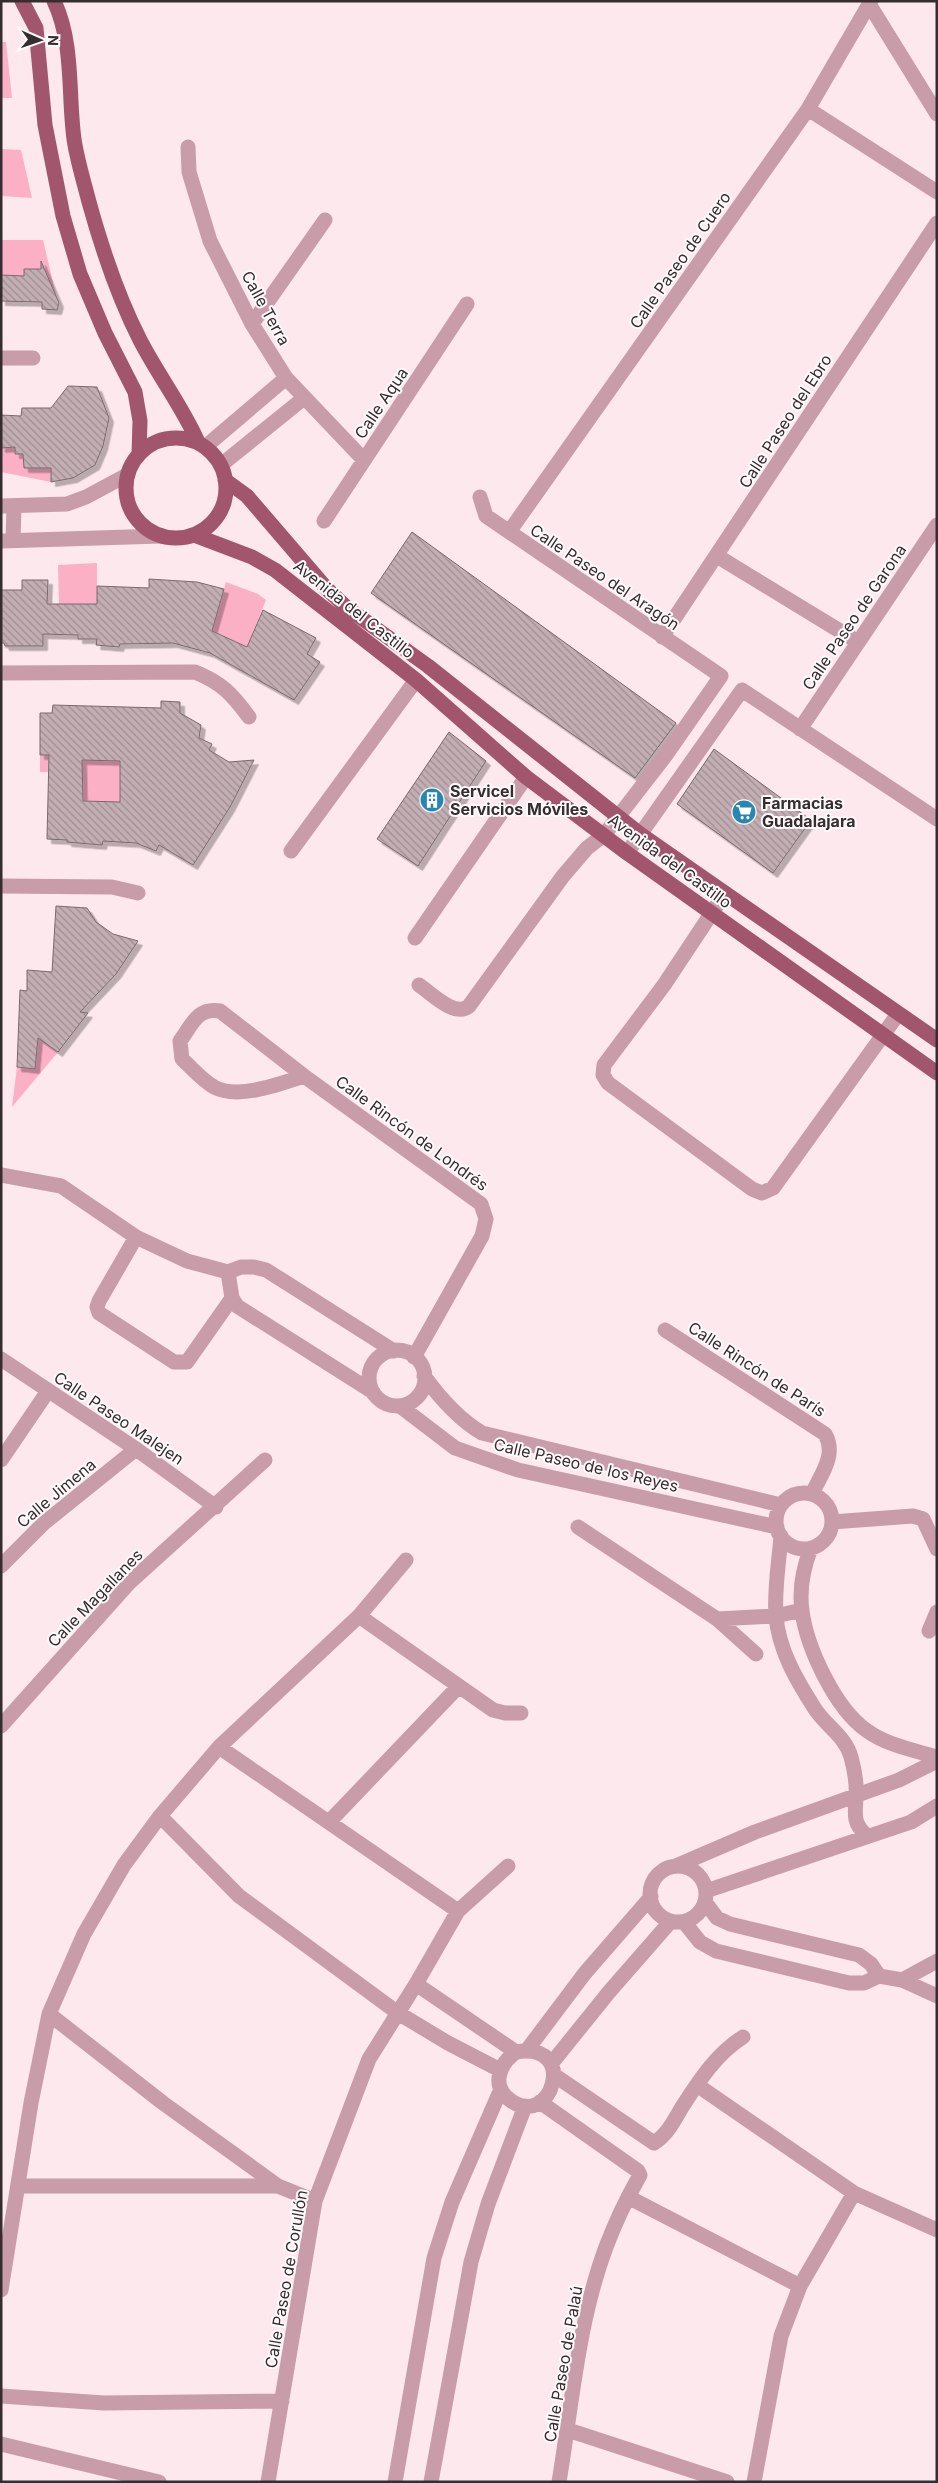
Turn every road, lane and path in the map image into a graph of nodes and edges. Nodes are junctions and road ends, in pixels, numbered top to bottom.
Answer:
1 (22, 1) edge
2 (870, 2) edge
3 (57, 7) edge
4 (36, 28) junction
5 (808, 109) junction
6 (937, 114) edge
7 (188, 147) dead end
8 (937, 192) edge
9 (325, 220) dead end
10 (937, 223) edge
11 (467, 304) dead end
12 (252, 324) junction
13 (1, 358) edge
14 (33, 358) dead end
15 (286, 378) junction
16 (304, 398) junction
17 (201, 445) junction
18 (139, 454) junction
19 (364, 460) junction
20 (221, 465) junction
21 (127, 476) junction
22 (225, 480) junction
23 (480, 497) dead end
24 (8, 506) edge
25 (324, 522) dead end
26 (937, 525) edge
27 (509, 532) junction
28 (194, 534) junction
29 (161, 536) junction
30 (7, 541) edge
31 (717, 556) junction
32 (662, 637) junction
33 (858, 642) junction
34 (428, 666) junction
35 (1, 674) edge
36 (416, 680) junction
37 (699, 707) junction
38 (250, 717) dead end
39 (719, 721) junction
40 (800, 730) junction
41 (526, 777) junction
42 (618, 817) junction
43 (937, 819) edge
44 (640, 834) junction
45 (604, 835) junction
46 (291, 851) dead end
47 (627, 853) junction
48 (1, 886) edge
49 (138, 893) dead end
50 (725, 893) junction
51 (712, 913) junction
52 (415, 938) dead end
53 (419, 985) dead end
54 (898, 1014) junction
55 (884, 1034) junction
56 (937, 1040) edge
57 (937, 1072) edge
58 (304, 1076) junction
59 (1, 1175) edge
60 (136, 1237) junction
61 (228, 1272) junction
62 (232, 1298) junction
63 (665, 1330) dead end
64 (394, 1351) junction
65 (414, 1357) junction
66 (1, 1359) edge
67 (424, 1376) junction
68 (48, 1391) junction
69 (373, 1392) junction
70 (400, 1406) junction
71 (136, 1449) junction
72 (1, 1460) edge
73 (265, 1460) dead end
74 (812, 1494) junction
75 (781, 1505) junction
76 (216, 1507) junction
77 (832, 1522) junction
78 (578, 1527) dead end
79 (779, 1532) junction
80 (811, 1548) junction
81 (937, 1549) edge
82 (406, 1560) dead end
83 (1, 1566) edge
84 (802, 1610) junction
85 (937, 1612) edge
86 (359, 1616) junction
87 (776, 1616) junction
88 (717, 1619) junction
89 (930, 1631) dead end
90 (756, 1654) dead end
91 (458, 1687) junction
92 (522, 1713) dead end
93 (1, 1726) edge
94 (219, 1747) junction
95 (937, 1757) edge
96 (937, 1761) edge
97 (856, 1797) junction
98 (937, 1806) edge
99 (160, 1816) junction
100 (329, 1822) junction
101 (866, 1835) junction
102 (508, 1866) dead end
103 (676, 1866) junction
104 (651, 1897) junction
105 (705, 1897) junction
106 (458, 1911) junction
107 (678, 1921) junction
108 (937, 1962) edge
109 (879, 1976) junction
110 (902, 1980) junction
111 (416, 1984) junction
112 (937, 1996) edge
113 (398, 2013) junction
114 (49, 2014) junction
115 (743, 2037) dead end
116 (522, 2051) junction
117 (500, 2070) junction
118 (553, 2070) junction
119 (697, 2085) junction
120 (501, 2089) junction
121 (540, 2102) junction
122 (525, 2106) junction
123 (18, 2186) junction
124 (278, 2186) junction
125 (854, 2193) junction
126 (628, 2198) junction
127 (315, 2202) junction
128 (937, 2230) edge
129 (800, 2286) junction
130 (1, 2290) edge
131 (1, 2396) edge
132 (282, 2401) junction
133 (568, 2430) junction
134 (1, 2444) edge
135 (159, 2482) edge
136 (268, 2482) edge
137 (395, 2482) edge
138 (431, 2482) edge
139 (559, 2482) edge
140 (727, 2482) edge
141 (754, 2482) edge

1 - 4 main road
2 - 5 street, Calle Paseo de Cuero
2 - 6 street
3 - 4 main road
3 - 17 main road
4 - 18 main road
5 - 8 street
5 - 27 street, Calle Paseo de Cuero
7 - 12 street, Calle Terra
9 - 12 street
10 - 31 street, Calle Paseo del Ebro
11 - 19 street, Calle Aqua
12 - 15 street, Calle Terra
13 - 14 street
15 - 16 street, Calle Terra
15 - 17 street
16 - 19 street, Calle Terra
16 - 20 street
17 - 18 main road
17 - 20 main road
18 - 21 main road
19 - 25 street, Calle Aqua
20 - 22 main road
21 - 24 street
21 - 29 main road
22 - 28 main road
22 - 34 main road, Avenida del Castillo
23 - 27 street, Calle Paseo del Aragón
24 - 30 street
26 - 33 street, Calle Paseo de Garona
27 - 32 street, Calle Paseo del Aragón
28 - 29 main road
28 - 36 main road, Avenida del Castillo
29 - 30 street
31 - 32 street, Calle Paseo del Ebro
31 - 33 street
32 - 37 street, Calle Paseo del Aragón
33 - 40 street, Calle Paseo de Garona
34 - 36 main road
34 - 42 main road, Avenida del Castillo
35 - 38 street
36 - 41 main road, Avenida del Castillo
36 - 46 street
37 - 39 street
37 - 42 street
39 - 40 street
39 - 44 street
40 - 43 street
41 - 45 main road, Avenida del Castillo
41 - 52 street
42 - 44 main road, Avenida del Castillo
42 - 45 street
44 - 47 street
44 - 50 main road, Avenida del Castillo
45 - 47 main road, Avenida del Castillo
45 - 53 street
47 - 51 main road, Avenida del Castillo
48 - 49 street
50 - 51 street
50 - 54 main road, Avenida del Castillo
51 - 55 main road, Avenida del Castillo
51 - 55 street
54 - 55 street
54 - 56 main road, Avenida del Castillo
55 - 57 main road, Avenida del Castillo
58 - 58 street, Calle Rincón de Londrés
58 - 65 street, Calle Rincón de Londrés
59 - 60 street
60 - 61 street
60 - 62 street
61 - 62 street
61 - 64 street
62 - 69 street
63 - 74 street, Calle Rincón de París
64 - 65 street
64 - 69 street
65 - 67 street
66 - 68 street, Calle Paseo Malejen
67 - 70 street
67 - 75 street, Calle Paseo de los Reyes
68 - 71 street, Calle Paseo Malejen
68 - 72 street
69 - 70 street
70 - 79 street, Calle Paseo de los Reyes
71 - 76 street, Calle Paseo Malejen
71 - 83 street, Calle Jimena
73 - 76 street, Calle Magallanes
74 - 75 street
74 - 77 street
75 - 79 street
76 - 93 street, Calle Magallanes
77 - 80 street
77 - 81 street
78 - 88 street
79 - 80 street
79 - 87 street
80 - 84 street
82 - 86 street
84 - 87 street
84 - 95 street
85 - 89 street
86 - 91 street
86 - 94 street
87 - 88 street
87 - 97 street
88 - 90 street
91 - 92 street
91 - 100 street
94 - 99 street
94 - 100 street
96 - 97 street
97 - 101 street
97 - 103 street
98 - 101 street
99 - 113 street
99 - 114 street
100 - 106 street
101 - 105 street
102 - 106 street, Calle Paseo de Corullón
103 - 104 street
103 - 105 street
104 - 107 street
104 - 116 street
105 - 107 street
105 - 109 street
106 - 111 street, Calle Paseo de Corullón
107 - 109 street
107 - 118 street
108 - 110 street
109 - 110 street
110 - 112 street
111 - 113 street, Calle Paseo de Corullón
111 - 116 street
113 - 117 street
113 - 127 street, Calle Paseo de Corullón
114 - 123 street
114 - 124 street
115 - 119 street
116 - 117 street
116 - 118 street
117 - 120 street
118 - 119 street
118 - 121 street
119 - 125 street
120 - 122 street
120 - 137 street
121 - 122 street
121 - 126 street, Calle Paseo de Palaú
122 - 138 street
123 - 124 street
123 - 130 street
124 - 127 street
125 - 128 street
125 - 129 street
126 - 129 street
126 - 133 street, Calle Paseo de Palaú
127 - 132 street, Calle Paseo de Corullón
129 - 141 street
131 - 132 street
132 - 136 street, Calle Paseo de Corullón
133 - 139 street, Calle Paseo de Palaú
133 - 140 street
134 - 135 street

